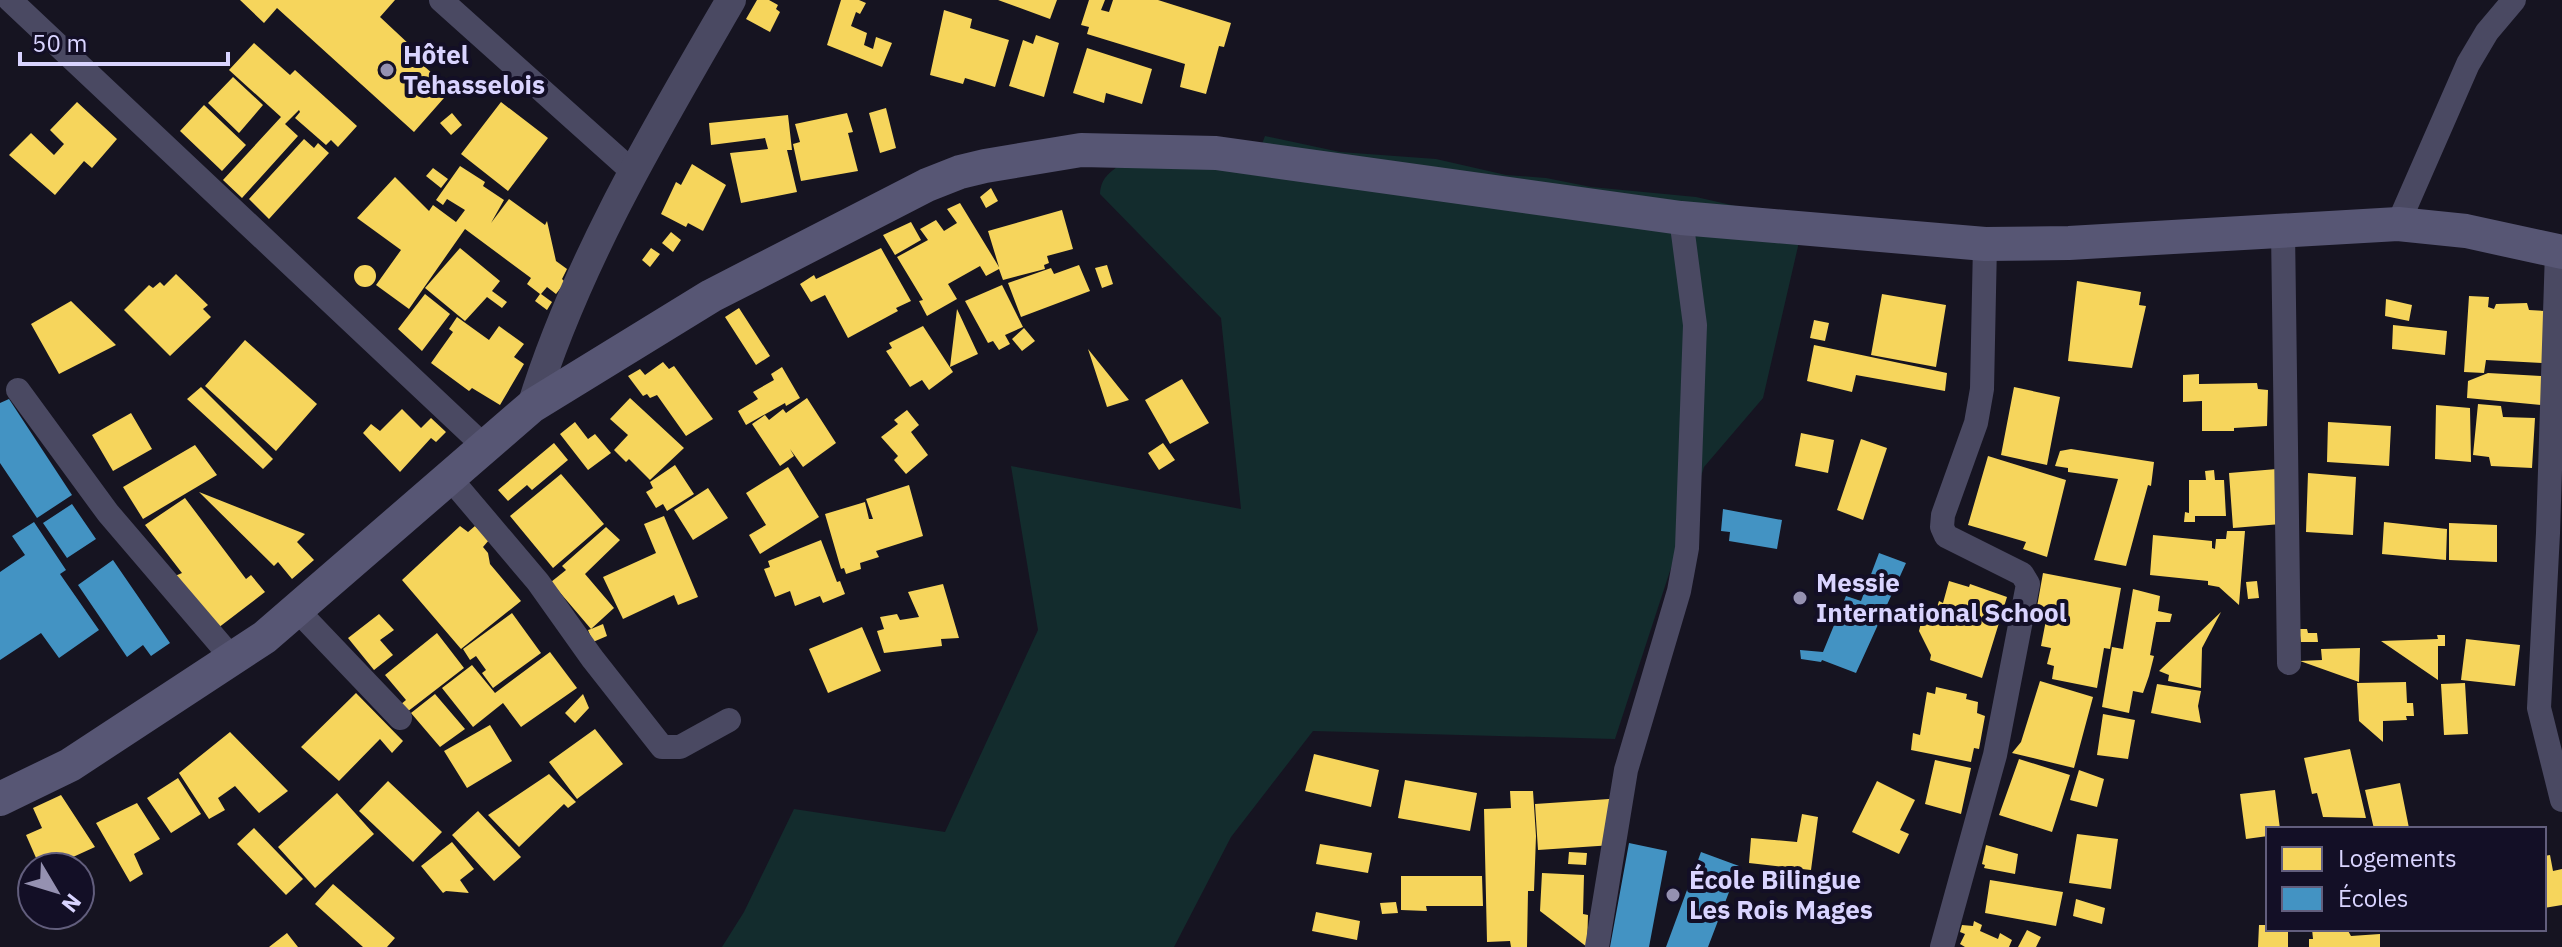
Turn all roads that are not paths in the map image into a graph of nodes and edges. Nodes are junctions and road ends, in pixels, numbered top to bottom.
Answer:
1 (10, 0) edge
2 (441, 0) edge
3 (731, 0) edge
4 (2514, 0) edge
5 (632, 171) junction
6 (1681, 218) junction
7 (2398, 224) junction
8 (2283, 231) junction
9 (1985, 244) junction
10 (2560, 251) edge
11 (18, 390) dead end
12 (532, 406) junction
13 (484, 446) junction
14 (449, 477) junction
15 (297, 610) junction
16 (232, 658) junction
17 (2289, 663) dead end
18 (400, 718) dead end
19 (729, 720) dead end
20 (0, 799) edge
21 (2562, 800) edge
22 (1597, 947) edge
23 (1942, 947) edge

1 - 13 street
2 - 5 street
3 - 5 street
4 - 7 street
5 - 12 street
6 - 9 main road
6 - 12 main road
6 - 22 street
7 - 8 main road
7 - 10 main road
8 - 9 main road
8 - 17 street
9 - 23 street
10 - 21 street
11 - 16 street
12 - 13 main road
13 - 14 main road
14 - 15 main road
14 - 19 street
15 - 16 main road
15 - 18 street
16 - 20 main road

